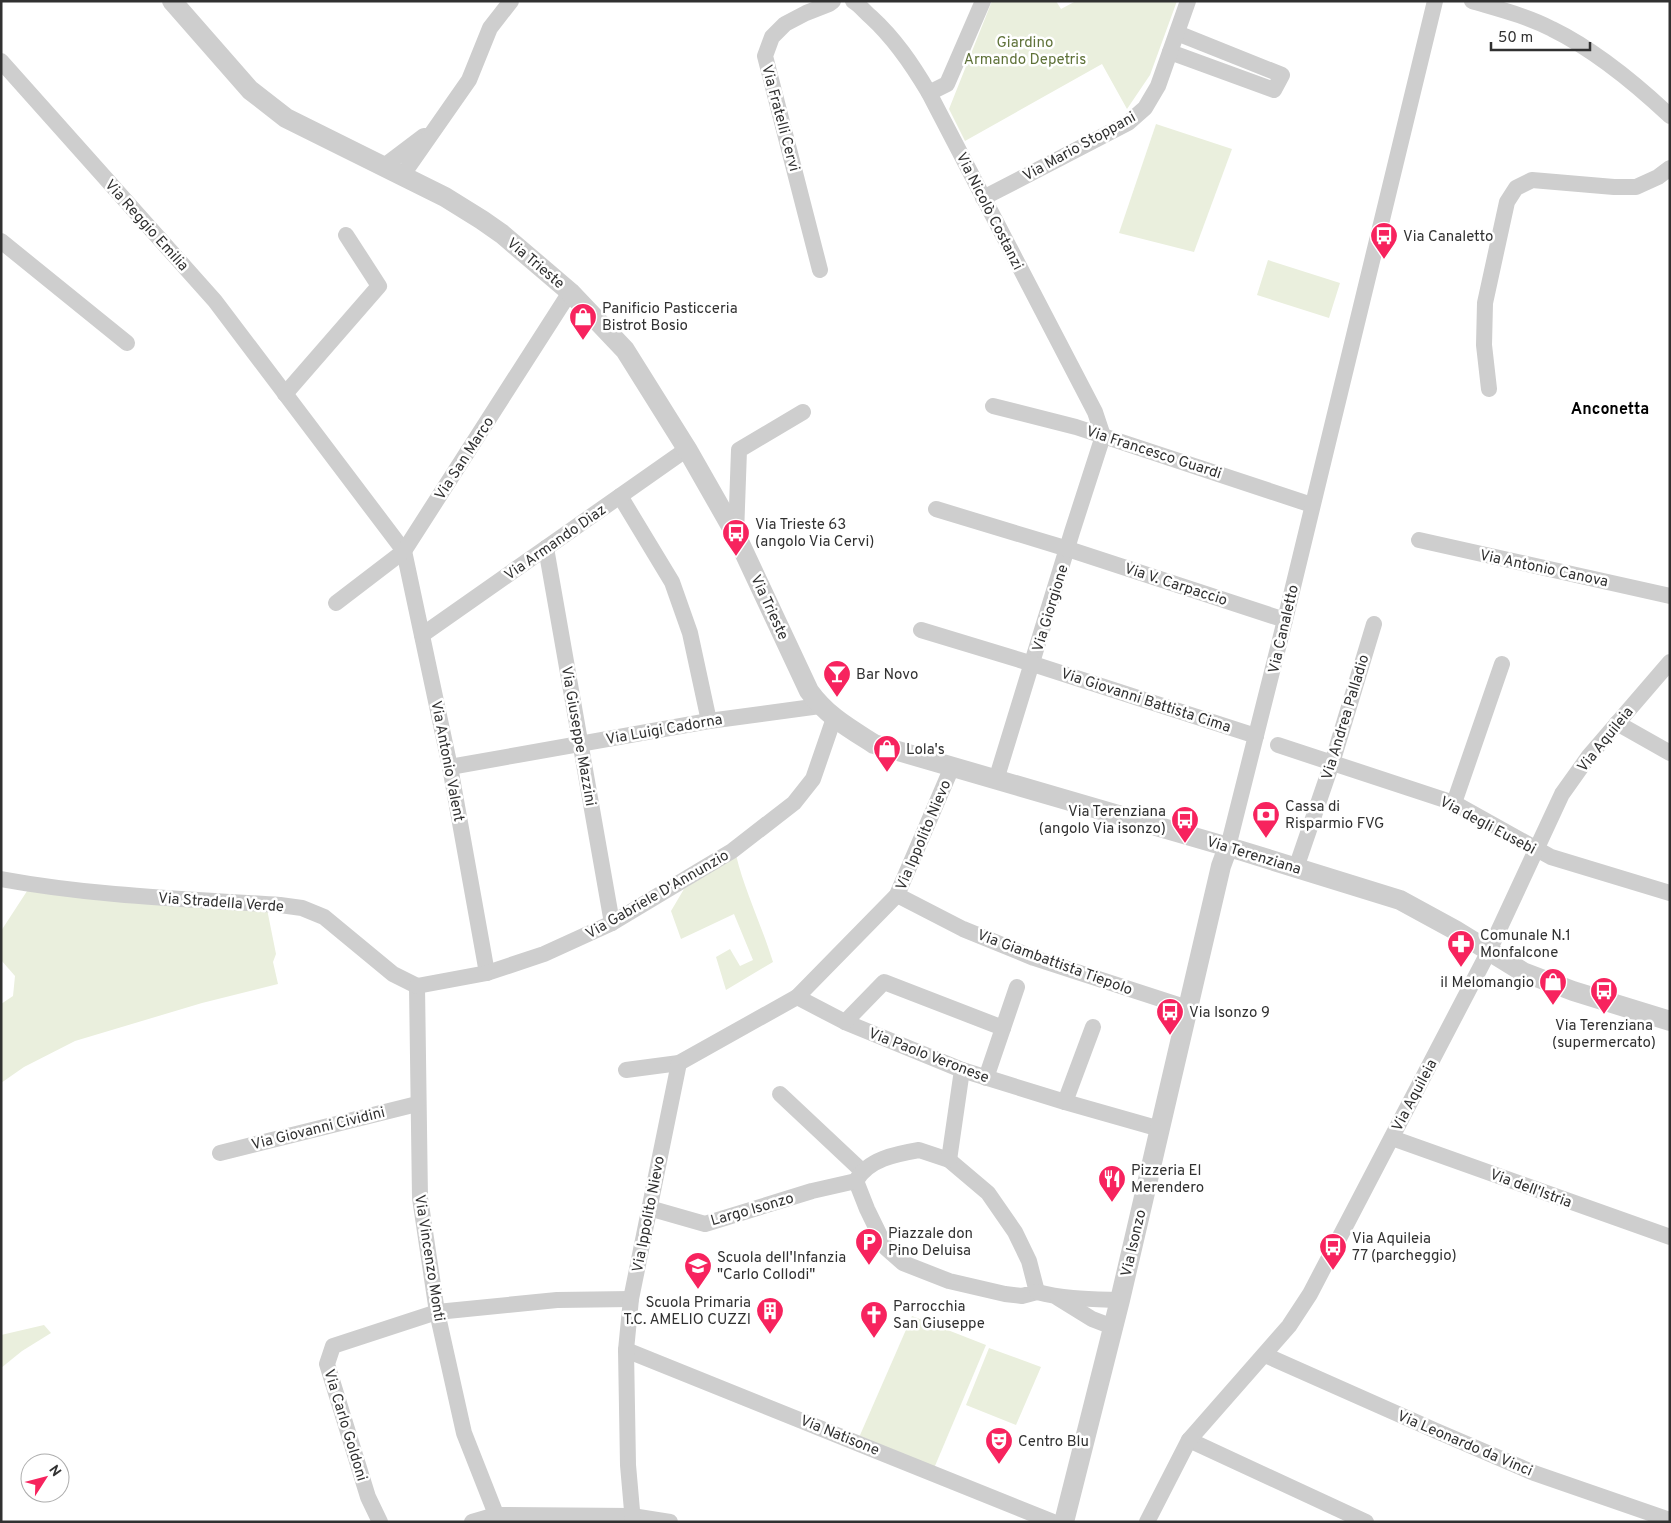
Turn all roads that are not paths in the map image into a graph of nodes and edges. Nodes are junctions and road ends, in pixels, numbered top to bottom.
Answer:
1 (172, 1) edge
2 (511, 1) edge
3 (833, 1) edge
4 (853, 1) edge
5 (983, 1) edge
6 (1188, 1) edge
7 (1435, 1) edge
8 (1472, 1) edge
9 (1177, 33) junction
10 (1170, 52) junction
11 (1, 61) edge
12 (929, 93) junction
13 (1670, 116) edge
14 (435, 127) junction
15 (383, 167) junction
16 (1670, 168) edge
17 (402, 176) junction
18 (983, 198) junction
19 (346, 235) dead end
20 (1, 241) edge
21 (820, 270) dead end
22 (570, 292) junction
23 (127, 343) dead end
24 (1489, 389) dead end
25 (285, 394) junction
26 (993, 406) dead end
27 (803, 412) dead end
28 (1103, 436) junction
29 (687, 449) junction
30 (620, 496) junction
31 (1312, 505) junction
32 (936, 509) dead end
33 (736, 535) junction
34 (1419, 540) dead end
35 (546, 548) junction
36 (1068, 549) junction
37 (404, 551) junction
38 (1670, 596) edge
39 (336, 603) dead end
40 (1285, 620) junction
41 (1374, 624) dead end
42 (921, 630) dead end
43 (422, 635) junction
44 (1670, 662) edge
45 (1033, 664) junction
46 (1502, 664) dead end
47 (821, 705) junction
48 (709, 721) junction
49 (1618, 723) junction
50 (1256, 736) junction
51 (580, 743) junction
52 (1278, 745) dead end
53 (1670, 753) edge
54 (1332, 763) junction
55 (450, 767) junction
56 (952, 767) junction
57 (996, 780) junction
58 (1454, 804) junction
59 (1228, 847) junction
60 (1536, 850) junction
61 (1296, 868) junction
62 (1, 879) edge
63 (1670, 893) edge
64 (897, 895) junction
65 (612, 923) junction
66 (1489, 951) junction
67 (488, 973) junction
68 (417, 986) junction
69 (1017, 987) dead end
70 (797, 997) junction
71 (1188, 1008) junction
72 (1670, 1021) edge
73 (845, 1022) junction
74 (1093, 1027) dead end
75 (1003, 1028) junction
76 (680, 1063) junction
77 (626, 1070) dead end
78 (962, 1070) junction
79 (986, 1078) junction
80 (780, 1094) dead end
81 (1065, 1102) junction
82 (417, 1104) junction
83 (1160, 1128) junction
84 (1392, 1138) junction
85 (220, 1153) dead end
86 (949, 1160) junction
87 (859, 1176) junction
88 (649, 1208) junction
89 (1670, 1237) edge
90 (1037, 1292) junction
91 (1056, 1297) junction
92 (631, 1299) junction
93 (1120, 1300) junction
94 (437, 1312) junction
95 (1113, 1327) junction
96 (626, 1350) junction
97 (1264, 1355) junction
98 (1190, 1440) junction
99 (498, 1518) edge
100 (633, 1519) edge
101 (1670, 1520) edge
102 (380, 1522) edge
103 (472, 1522) edge
104 (670, 1522) edge
105 (1053, 1522) edge
106 (1064, 1522) edge
107 (1147, 1522) edge
108 (1366, 1522) edge

1 - 15 street, Via Trieste
2 - 14 street
3 - 21 street, Via Fratelli Cervi
4 - 12 street, Via Nicolò Costanzi
5 - 12 street
6 - 9 street, Via Mario Stoppani
7 - 31 street, Via Canaletto
8 - 13 street
9 - 10 street, Via Mario Stoppani
9 - 10 street
10 - 18 street, Via Mario Stoppani
11 - 25 street, Via Reggio Emilia
12 - 18 street, Via Nicolò Costanzi
14 - 15 street
14 - 17 street
15 - 17 street, Via Trieste
16 - 24 street
17 - 22 street, Via Trieste
18 - 28 street, Via Nicolò Costanzi
19 - 25 street
20 - 23 street
22 - 29 street, Via Trieste
22 - 37 street, Via San Marco
25 - 37 street, Via Reggio Emilia
26 - 28 street, Via Francesco Guardi
27 - 33 street
28 - 31 street, Via Francesco Guardi
28 - 36 street, Via Giorgione
29 - 30 street, Via Armando Diaz
29 - 33 street, Via Trieste
30 - 35 street, Via Armando Diaz
30 - 48 street
31 - 40 street, Via Canaletto
32 - 36 street, Via V. Carpaccio
33 - 47 street, Via Trieste
34 - 38 street, Via Antonio Canova
35 - 43 street, Via Armando Diaz
35 - 51 street, Via Giuseppe Mazzini
36 - 40 street, Via V. Carpaccio
36 - 45 street, Via Giorgione
37 - 39 street, Via San Marco
37 - 43 street, Via Antonio Valent
40 - 50 street, Via Canaletto
41 - 54 street, Via Andrea Palladio
42 - 45 street, Via Giovanni Battista Cima
43 - 55 street, Via Antonio Valent
44 - 49 street, Via Aquileia
45 - 50 street, Via Giovanni Battista Cima
45 - 57 street, Via Giorgione
46 - 58 street
47 - 48 street, Via Luigi Cadorna
47 - 56 street, Via Terenziana
47 - 65 street, Via Gabriele D'Annunzio
48 - 51 street, Via Luigi Cadorna
49 - 53 street
49 - 60 street, Via Aquileia
50 - 59 street, Via Canaletto
51 - 55 street, Via Luigi Cadorna
51 - 65 street, Via Giuseppe Mazzini
52 - 54 street, Via degli Eusebi
54 - 58 street, Via degli Eusebi
54 - 61 street, Via Andrea Palladio
55 - 67 street, Via Antonio Valent
56 - 57 street, Via Terenziana
56 - 64 street, Via Ippolito Nievo
57 - 59 street, Via Terenziana
58 - 60 street, Via degli Eusebi
59 - 61 street, Via Terenziana
59 - 71 street, Via Isonzo
60 - 63 street, Via degli Eusebi
60 - 66 street, Via Aquileia
61 - 66 street, Via Terenziana
62 - 68 street, Via Stradella Verde
64 - 70 street, Via Ippolito Nievo
64 - 71 street, Via Giambattista Tiepolo
65 - 67 street, Via Gabriele D'Annunzio
66 - 72 street, Via Terenziana
66 - 84 street, Via Aquileia
67 - 68 street, Via Gabriele D'Annunzio
68 - 82 street, Via Vincenzo Monti
69 - 75 street
70 - 73 street, Via Paolo Veronese
70 - 76 street, Via Ippolito Nievo
71 - 83 street, Via Isonzo
73 - 75 street
73 - 78 street, Via Paolo Veronese
74 - 81 street
75 - 79 street
76 - 77 street, Via Ippolito Nievo
76 - 88 street, Via Ippolito Nievo
78 - 79 street, Via Paolo Veronese
78 - 86 street
79 - 81 street, Via Paolo Veronese
80 - 87 street
81 - 83 street, Via Paolo Veronese
82 - 85 street, Via Giovanni Cividini
82 - 94 street, Via Vincenzo Monti
83 - 93 street, Via Isonzo
84 - 89 street, Via dell'Istria
84 - 97 street, Via Aquileia
86 - 87 street, Largo Isonzo
86 - 90 street, Largo Isonzo
87 - 88 street, Largo Isonzo
87 - 90 street
88 - 92 street, Via Ippolito Nievo
90 - 91 street
91 - 93 street
91 - 95 street
92 - 94 street
92 - 96 street, Via Ippolito Nievo
93 - 95 street, Via Isonzo
94 - 99 street, Via Vincenzo Monti
94 - 102 street, Via Carlo Goldoni
95 - 106 street, Via Isonzo
96 - 100 street, Via Ippolito Nievo
96 - 105 street, Via Natisone
97 - 98 street, Via Aquileia
97 - 101 street, Via Leonardo da Vinci
98 - 107 street, Via Aquileia
98 - 108 street
99 - 100 street
99 - 103 street
100 - 104 street

